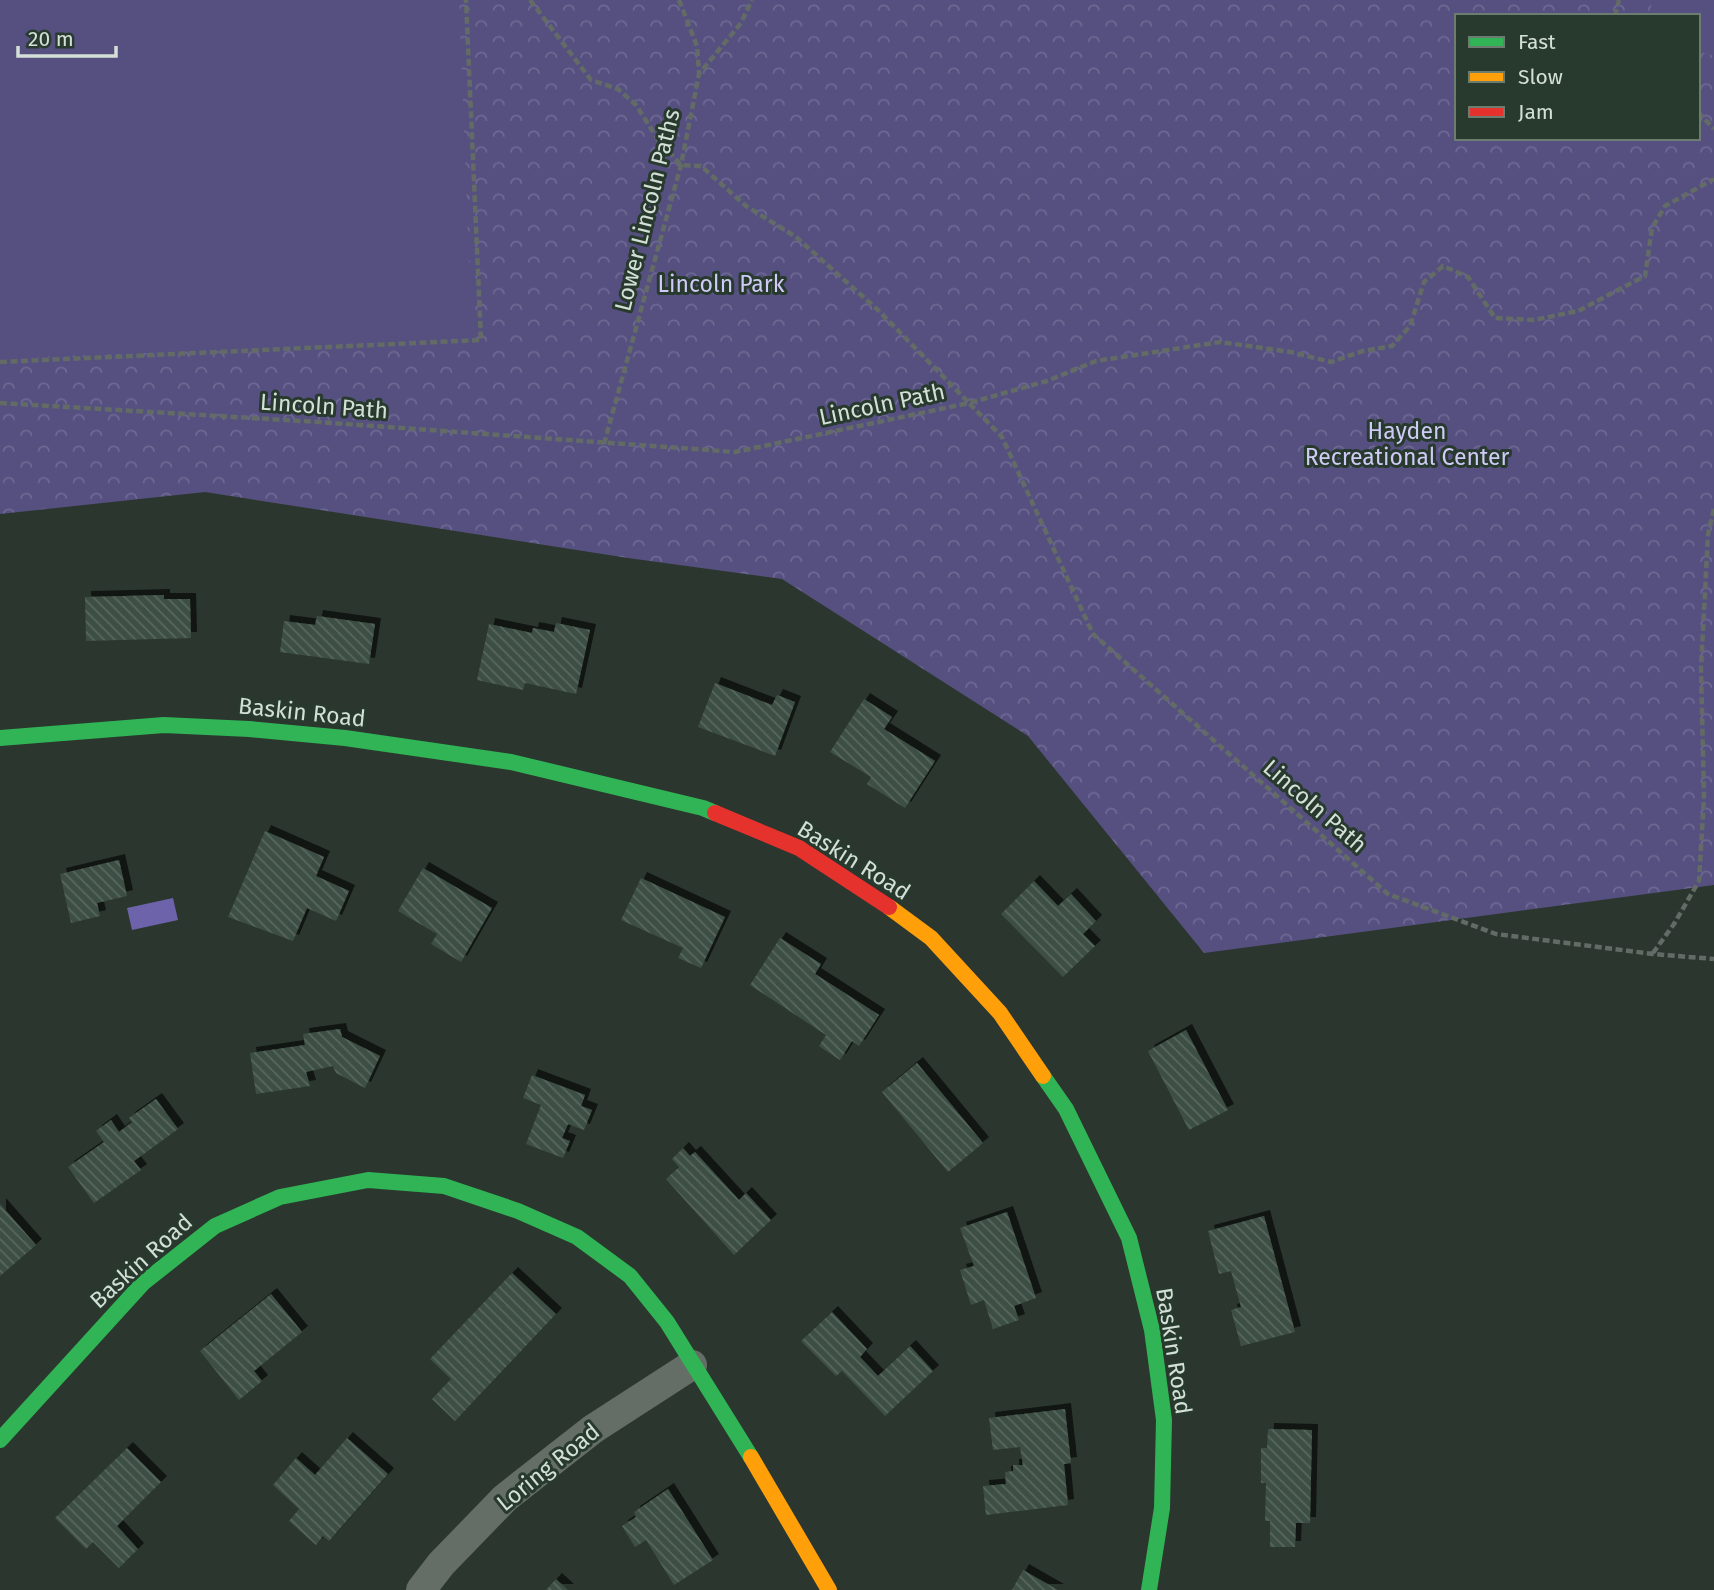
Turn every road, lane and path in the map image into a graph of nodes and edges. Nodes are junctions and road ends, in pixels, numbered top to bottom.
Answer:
1 (466, 0) edge
2 (530, 0) edge
3 (679, 0) edge
4 (752, 0) edge
5 (699, 74) junction
6 (1700, 114) edge
7 (1714, 128) edge
8 (681, 165) junction
9 (1714, 179) edge
10 (0, 362) edge
11 (970, 403) junction
12 (0, 404) edge
13 (604, 444) junction
14 (1714, 509) edge
15 (0, 738) edge
16 (1653, 954) junction
17 (1714, 959) edge
18 (692, 1365) junction
19 (0, 1440) edge
20 (421, 1590) edge
21 (830, 1590) edge
22 (1149, 1590) edge

1 - 10 path
2 - 8 path
3 - 5 path
4 - 5 path, Lower Lincoln Paths
5 - 8 path, Lower Lincoln Paths
6 - 7 path
8 - 11 path
8 - 13 path, Lower Lincoln Paths
9 - 11 path
11 - 13 path, Lincoln Path
11 - 16 path, Lincoln Path
12 - 13 path, Lincoln Path
14 - 16 path
15 - 22 street, Baskin Road
16 - 17 path, Lincoln Path
18 - 19 street, Baskin Road
18 - 20 street, Loring Road
18 - 21 street, Baskin Road

